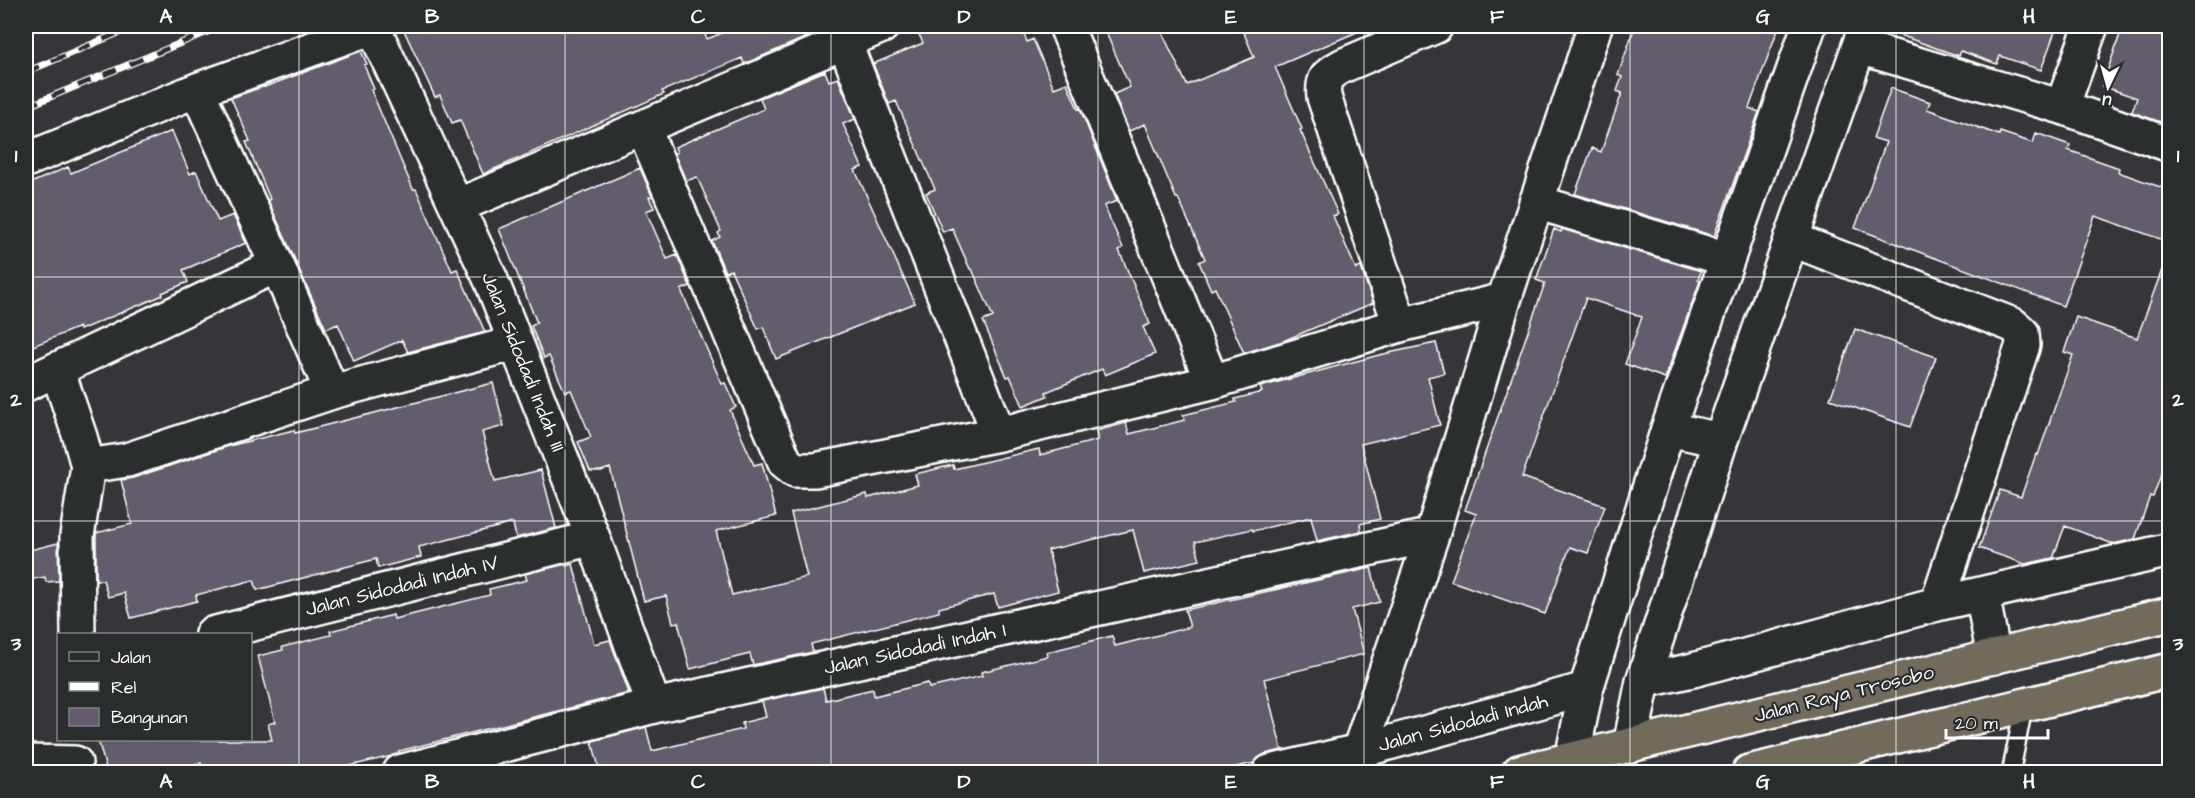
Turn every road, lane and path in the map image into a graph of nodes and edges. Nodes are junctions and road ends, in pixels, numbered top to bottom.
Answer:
1 (375, 26) edge
2 (882, 26) edge
3 (1066, 26) edge
4 (1436, 26) edge
5 (1595, 26) edge
6 (1809, 26) edge
7 (2091, 26) edge
8 (1863, 36) edge
9 (844, 41) junction
10 (197, 90) junction
11 (2062, 107) junction
12 (643, 127) junction
13 (2169, 145) edge
14 (26, 160) edge
15 (1536, 202) junction
16 (457, 206) junction
17 (1791, 239) junction
18 (1726, 260) junction
19 (277, 265) junction
20 (1504, 300) junction
21 (1400, 325) junction
22 (516, 343) junction
23 (57, 369) junction
24 (1212, 382) junction
25 (26, 384) edge
26 (332, 392) junction
27 (1668, 429) junction
28 (999, 434) junction
29 (1721, 440) junction
30 (88, 466) junction
31 (1432, 535) junction
32 (593, 538) junction
33 (2169, 550) edge
34 (1982, 594) junction
35 (1936, 604) junction
36 (2169, 614) edge
37 (78, 633) edge
38 (216, 633) edge
39 (1994, 657) junction
40 (2169, 670) edge
41 (1643, 681) junction
42 (1586, 689) junction
43 (2024, 705) junction
44 (654, 706) junction
45 (1630, 746) junction
46 (1359, 751) junction
47 (76, 758) edge
48 (1572, 759) junction
49 (26, 762) edge
50 (416, 770) edge
51 (1270, 772) edge
52 (1519, 772) edge
53 (1749, 772) edge
54 (2011, 772) edge

1 - 10 street
1 - 16 street, Jalan Sidodadi Indah III
2 - 9 street
3 - 24 street
4 - 21 street
5 - 15 street
6 - 18 street
7 - 11 street
8 - 11 street
8 - 17 street
9 - 12 street
9 - 28 street
10 - 14 street
10 - 19 street
11 - 13 street
12 - 16 street
12 - 28 street
15 - 18 street
15 - 20 street
16 - 22 street, Jalan Sidodadi Indah III
17 - 29 street
17 - 35 street
18 - 27 street
19 - 23 street
19 - 26 street
20 - 21 street
20 - 31 street
21 - 24 street
22 - 26 street
22 - 32 street, Jalan Sidodadi Indah III
23 - 25 street
23 - 30 street
24 - 28 street
26 - 30 street
27 - 29 street
27 - 42 street
29 - 41 street
30 - 37 street
31 - 44 street, Jalan Sidodadi Indah I
31 - 46 street
32 - 38 street, Jalan Sidodadi Indah IV
32 - 44 street, Jalan Sidodadi Indah III
33 - 34 street
34 - 35 street
34 - 39 street
35 - 41 street
36 - 39 highway, Jalan Raya Trosobo
39 - 45 highway, Jalan Raya Trosobo
40 - 43 highway
41 - 45 street
42 - 46 street, Jalan Sidodadi Indah
42 - 48 street
43 - 53 highway
43 - 54 lane
44 - 50 street, Jalan Sidodadi Indah I
45 - 48 highway, Jalan Raya Trosobo
46 - 51 street, Jalan Sidodadi Indah
47 - 49 street
48 - 52 highway, Jalan Raya Trosobo

